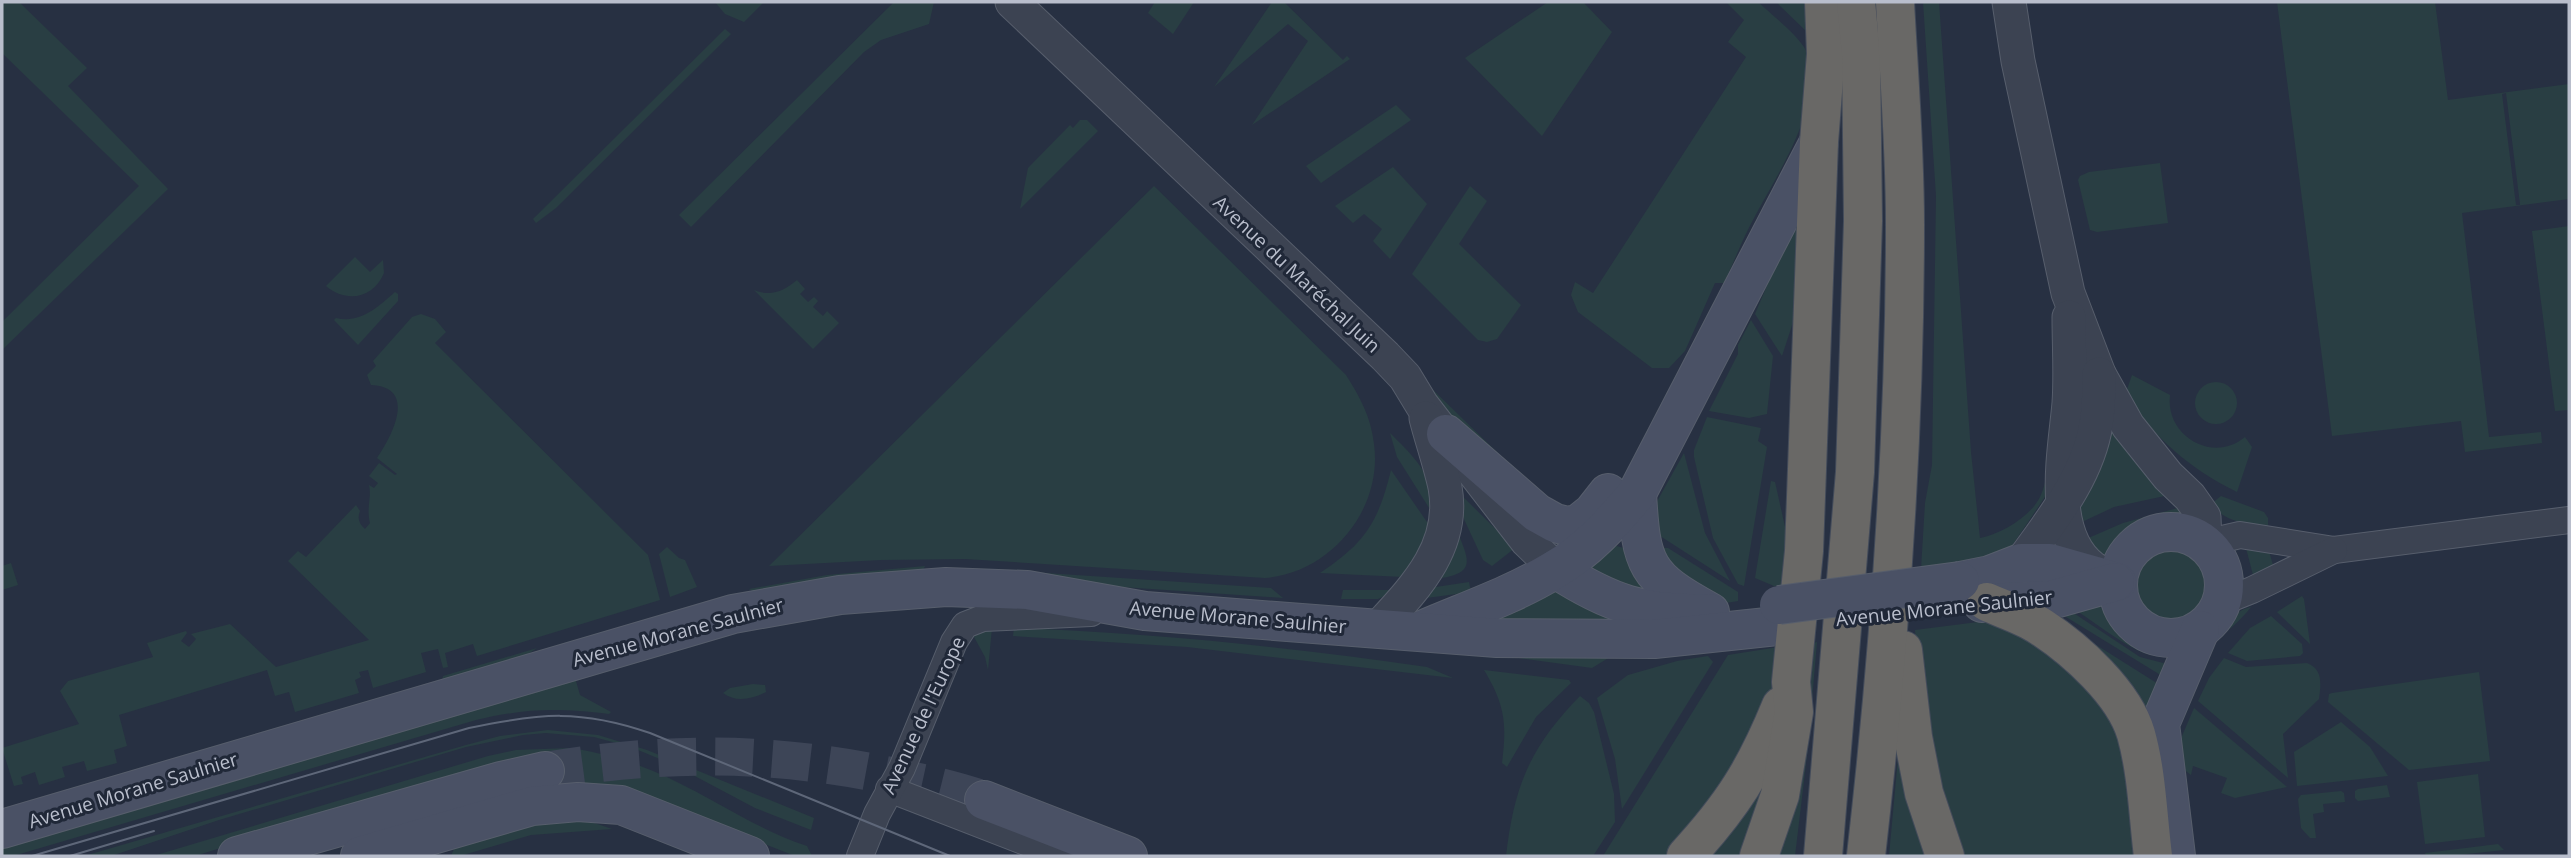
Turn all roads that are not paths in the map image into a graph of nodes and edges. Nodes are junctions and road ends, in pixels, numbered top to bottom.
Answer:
1 (1012, 2) edge
2 (1824, 2) edge
3 (1856, 2) edge
4 (1895, 2) edge
5 (2009, 2) edge
6 (1819, 142) junction
7 (2068, 293) junction
8 (2099, 374) junction
9 (1692, 385) junction
10 (1434, 420) junction
11 (1637, 493) junction
12 (2062, 505) junction
13 (2569, 520) edge
14 (2205, 543) junction
15 (2334, 550) junction
16 (2021, 563) junction
17 (1893, 567) junction
18 (1556, 569) junction
19 (2117, 582) junction
20 (1968, 596) junction
21 (1145, 611) junction
22 (1712, 613) junction
23 (1778, 616) junction
24 (2211, 616) junction
25 (1377, 629) junction
26 (1417, 632) junction
27 (1791, 682) junction
28 (545, 771) tunnel mouth
29 (889, 789) junction
30 (984, 800) tunnel mouth
31 (2, 829) edge
32 (237, 856) edge
33 (360, 856) edge
34 (750, 856) edge
35 (860, 856) edge
36 (1062, 856) edge
37 (1128, 856) edge
38 (1686, 856) edge
39 (1759, 856) edge
40 (1823, 856) edge
41 (1866, 856) edge
42 (1945, 856) edge
43 (2153, 856) edge
44 (2176, 856) edge

1 - 10 street, Avenue du Maréchal Juin
2 - 6 highway
3 - 40 highway
4 - 17 highway
5 - 7 street
6 - 9 main road
6 - 27 highway
7 - 8 street
7 - 12 street
8 - 12 street
8 - 14 street
9 - 10 main road
9 - 11 main road
10 - 18 street, Avenue du Maréchal Juin
10 - 25 street
11 - 18 main road
11 - 22 main road
12 - 16 street
12 - 19 street
13 - 15 street
14 - 15 street
14 - 19 main road
14 - 24 main road
15 - 24 street
16 - 19 main road, Avenue Morane Saulnier
16 - 20 main road, Avenue Morane Saulnier
17 - 41 highway
17 - 42 highway
18 - 22 main road, Avenue Morane Saulnier
18 - 26 main road, Avenue Morane Saulnier
19 - 20 main road, Avenue Morane Saulnier
19 - 24 main road
20 - 23 main road, Avenue Morane Saulnier
20 - 43 highway
21 - 25 main road, Avenue Morane Saulnier
21 - 29 street, Avenue de l'Europe
21 - 31 main road, Avenue Morane Saulnier
22 - 23 main road, Avenue Morane Saulnier
23 - 26 main road, Avenue Morane Saulnier
24 - 44 main road
25 - 26 main road, Avenue Morane Saulnier
27 - 38 highway
27 - 39 highway
28 - 32 main road
29 - 35 street, Avenue de l'Europe
29 - 36 street
30 - 37 main road
33 - 34 main road

